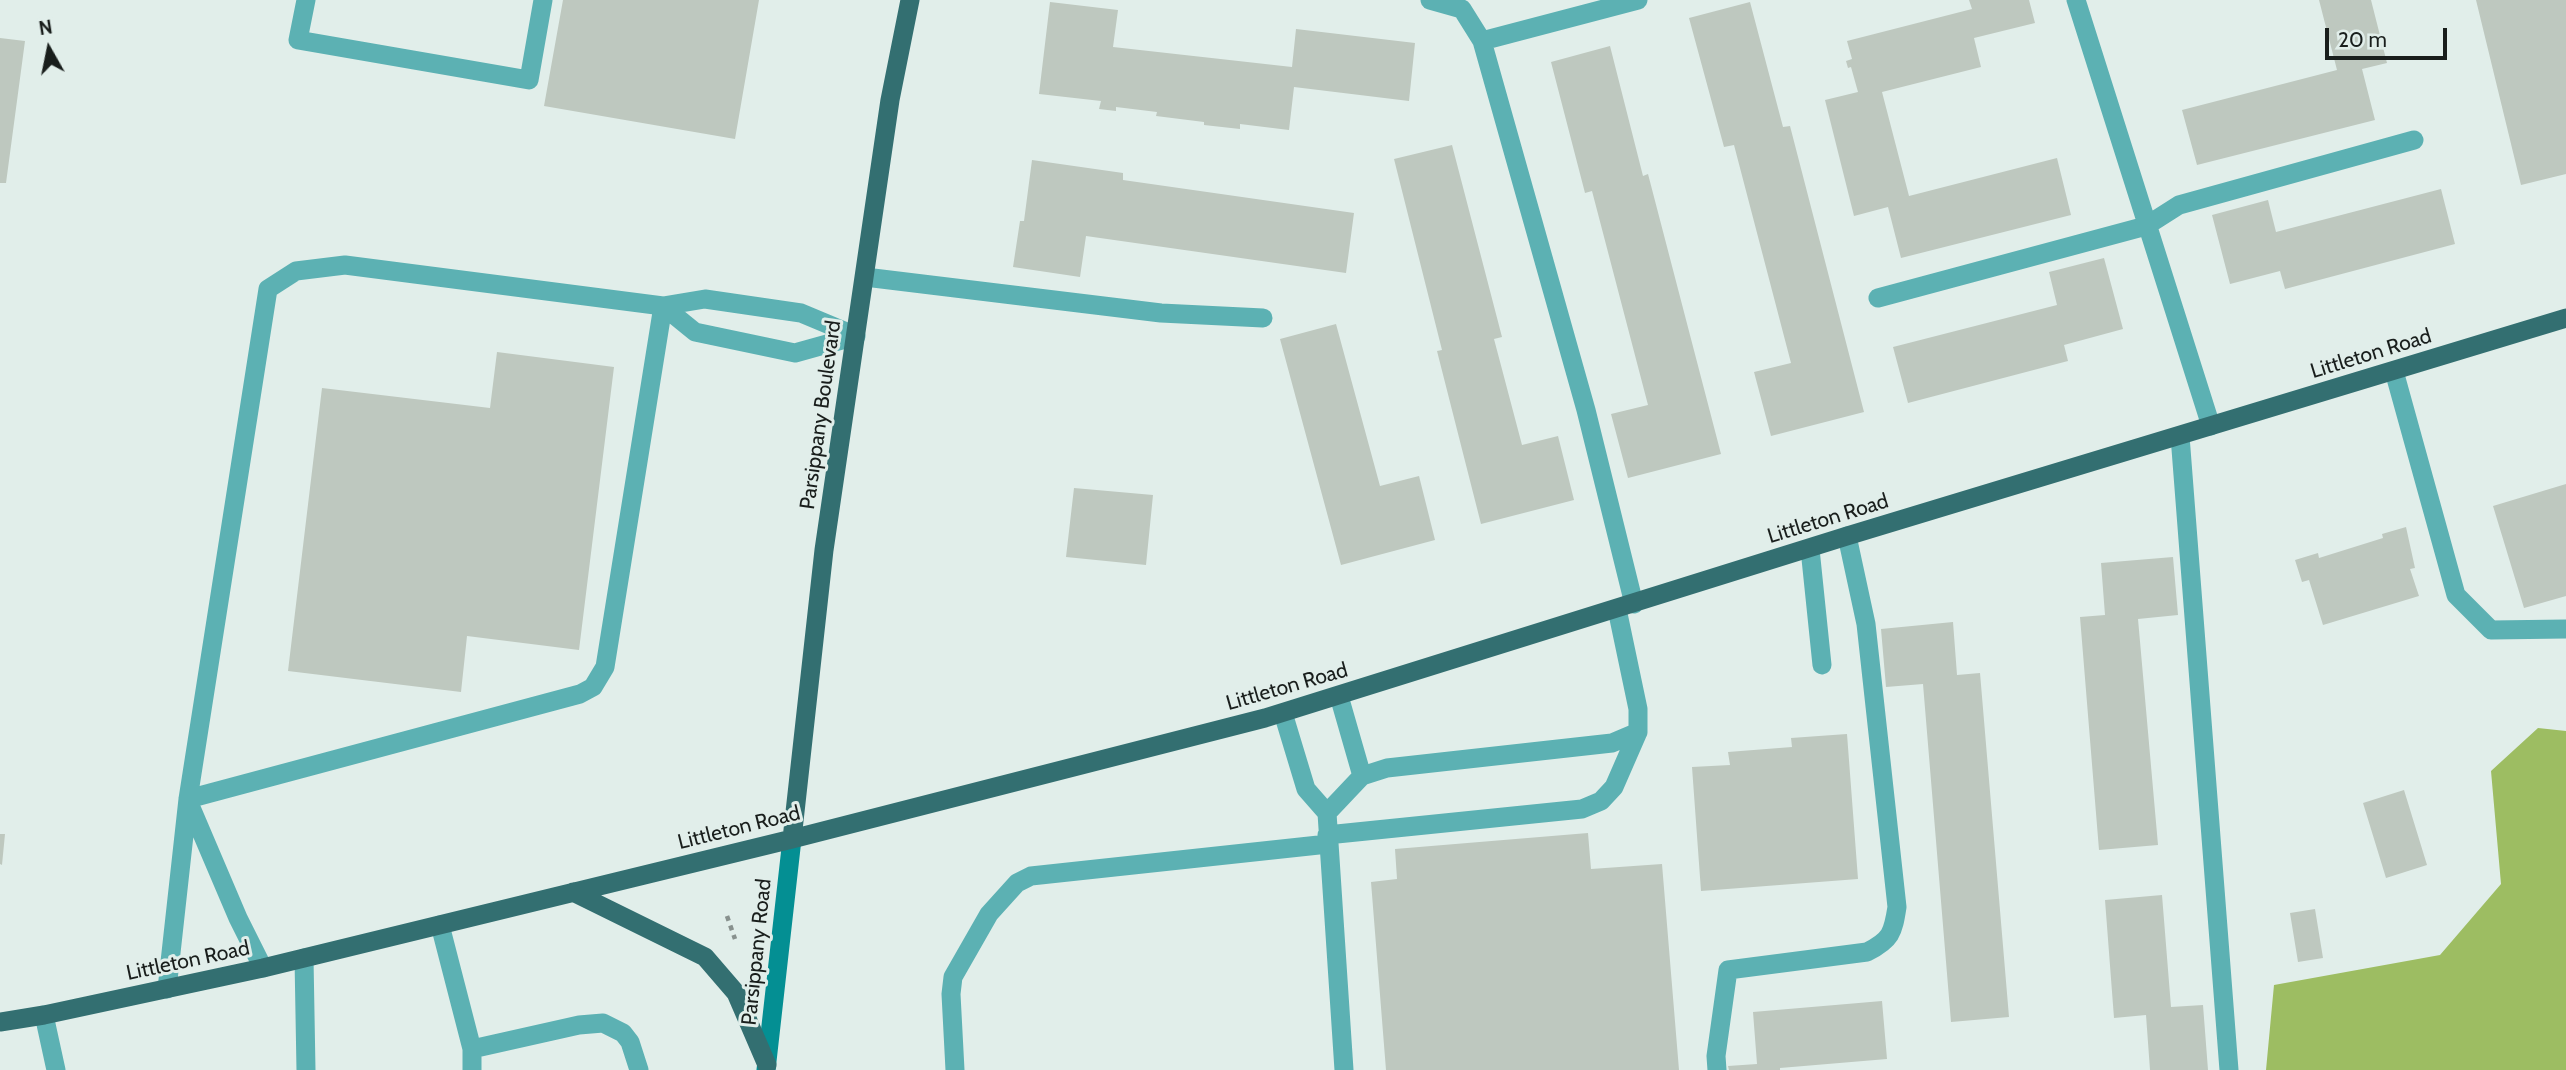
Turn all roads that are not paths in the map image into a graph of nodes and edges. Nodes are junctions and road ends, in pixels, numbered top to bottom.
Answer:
1 (306, 0) edge
2 (543, 0) edge
3 (910, 0) edge
4 (1638, 0) edge
5 (2076, 0) edge
6 (1444, 2) edge
7 (1482, 41) junction
8 (2414, 141) dead end
9 (2147, 226) junction
10 (864, 277) junction
11 (1878, 298) dead end
12 (663, 306) junction
13 (1263, 318) dead end
14 (2566, 318) edge
15 (856, 336) junction
16 (2394, 370) junction
17 (2211, 426) junction
18 (2180, 436) junction
19 (1847, 536) junction
20 (1810, 548) junction
21 (1625, 607) junction
22 (2566, 629) edge
23 (1822, 665) dead end
24 (1339, 695) junction
25 (1283, 713) junction
26 (1638, 732) junction
27 (1362, 776) junction
28 (188, 799) junction
29 (1327, 813) junction
30 (792, 839) junction
31 (1327, 839) junction
32 (572, 892) junction
33 (440, 925) junction
34 (304, 958) junction
35 (263, 968) junction
36 (167, 989) junction
37 (44, 1015) junction
38 (0, 1022) edge
39 (472, 1049) junction
40 (767, 1067) edge
41 (56, 1070) edge
42 (306, 1070) edge
43 (472, 1070) edge
44 (639, 1070) edge
45 (955, 1070) edge
46 (1344, 1070) edge
47 (1717, 1070) edge
48 (2230, 1070) edge

1 - 2 lane
3 - 10 main road, Parsippany Boulevard
4 - 7 lane
5 - 9 lane
6 - 7 lane
7 - 21 lane
8 - 9 lane
9 - 11 lane
9 - 17 lane
10 - 13 lane
10 - 15 main road, Parsippany Boulevard
12 - 15 lane
12 - 15 lane
12 - 28 lane
12 - 28 lane
14 - 16 main road, Littleton Road
15 - 30 main road, Parsippany Boulevard
16 - 17 main road, Littleton Road
16 - 22 lane
17 - 18 main road, Littleton Road
18 - 19 main road, Littleton Road
18 - 48 lane
19 - 20 main road, Littleton Road
19 - 47 lane
20 - 21 main road, Littleton Road
20 - 23 lane
21 - 24 main road, Littleton Road
21 - 26 lane
24 - 25 main road, Littleton Road
24 - 27 lane
25 - 29 lane
25 - 30 main road, Littleton Road
26 - 27 lane
26 - 31 lane
27 - 29 lane
28 - 35 lane
28 - 36 lane
29 - 31 lane
30 - 32 main road, Littleton Road
30 - 40 main road, Parsippany Road
31 - 45 lane
31 - 46 lane
32 - 33 main road, Littleton Road
32 - 40 main road
33 - 34 main road, Littleton Road
33 - 39 lane
34 - 35 main road, Littleton Road
34 - 42 lane
35 - 36 main road, Littleton Road
36 - 37 main road, Littleton Road
37 - 38 main road, Littleton Road
37 - 41 lane
39 - 43 lane
39 - 44 lane

